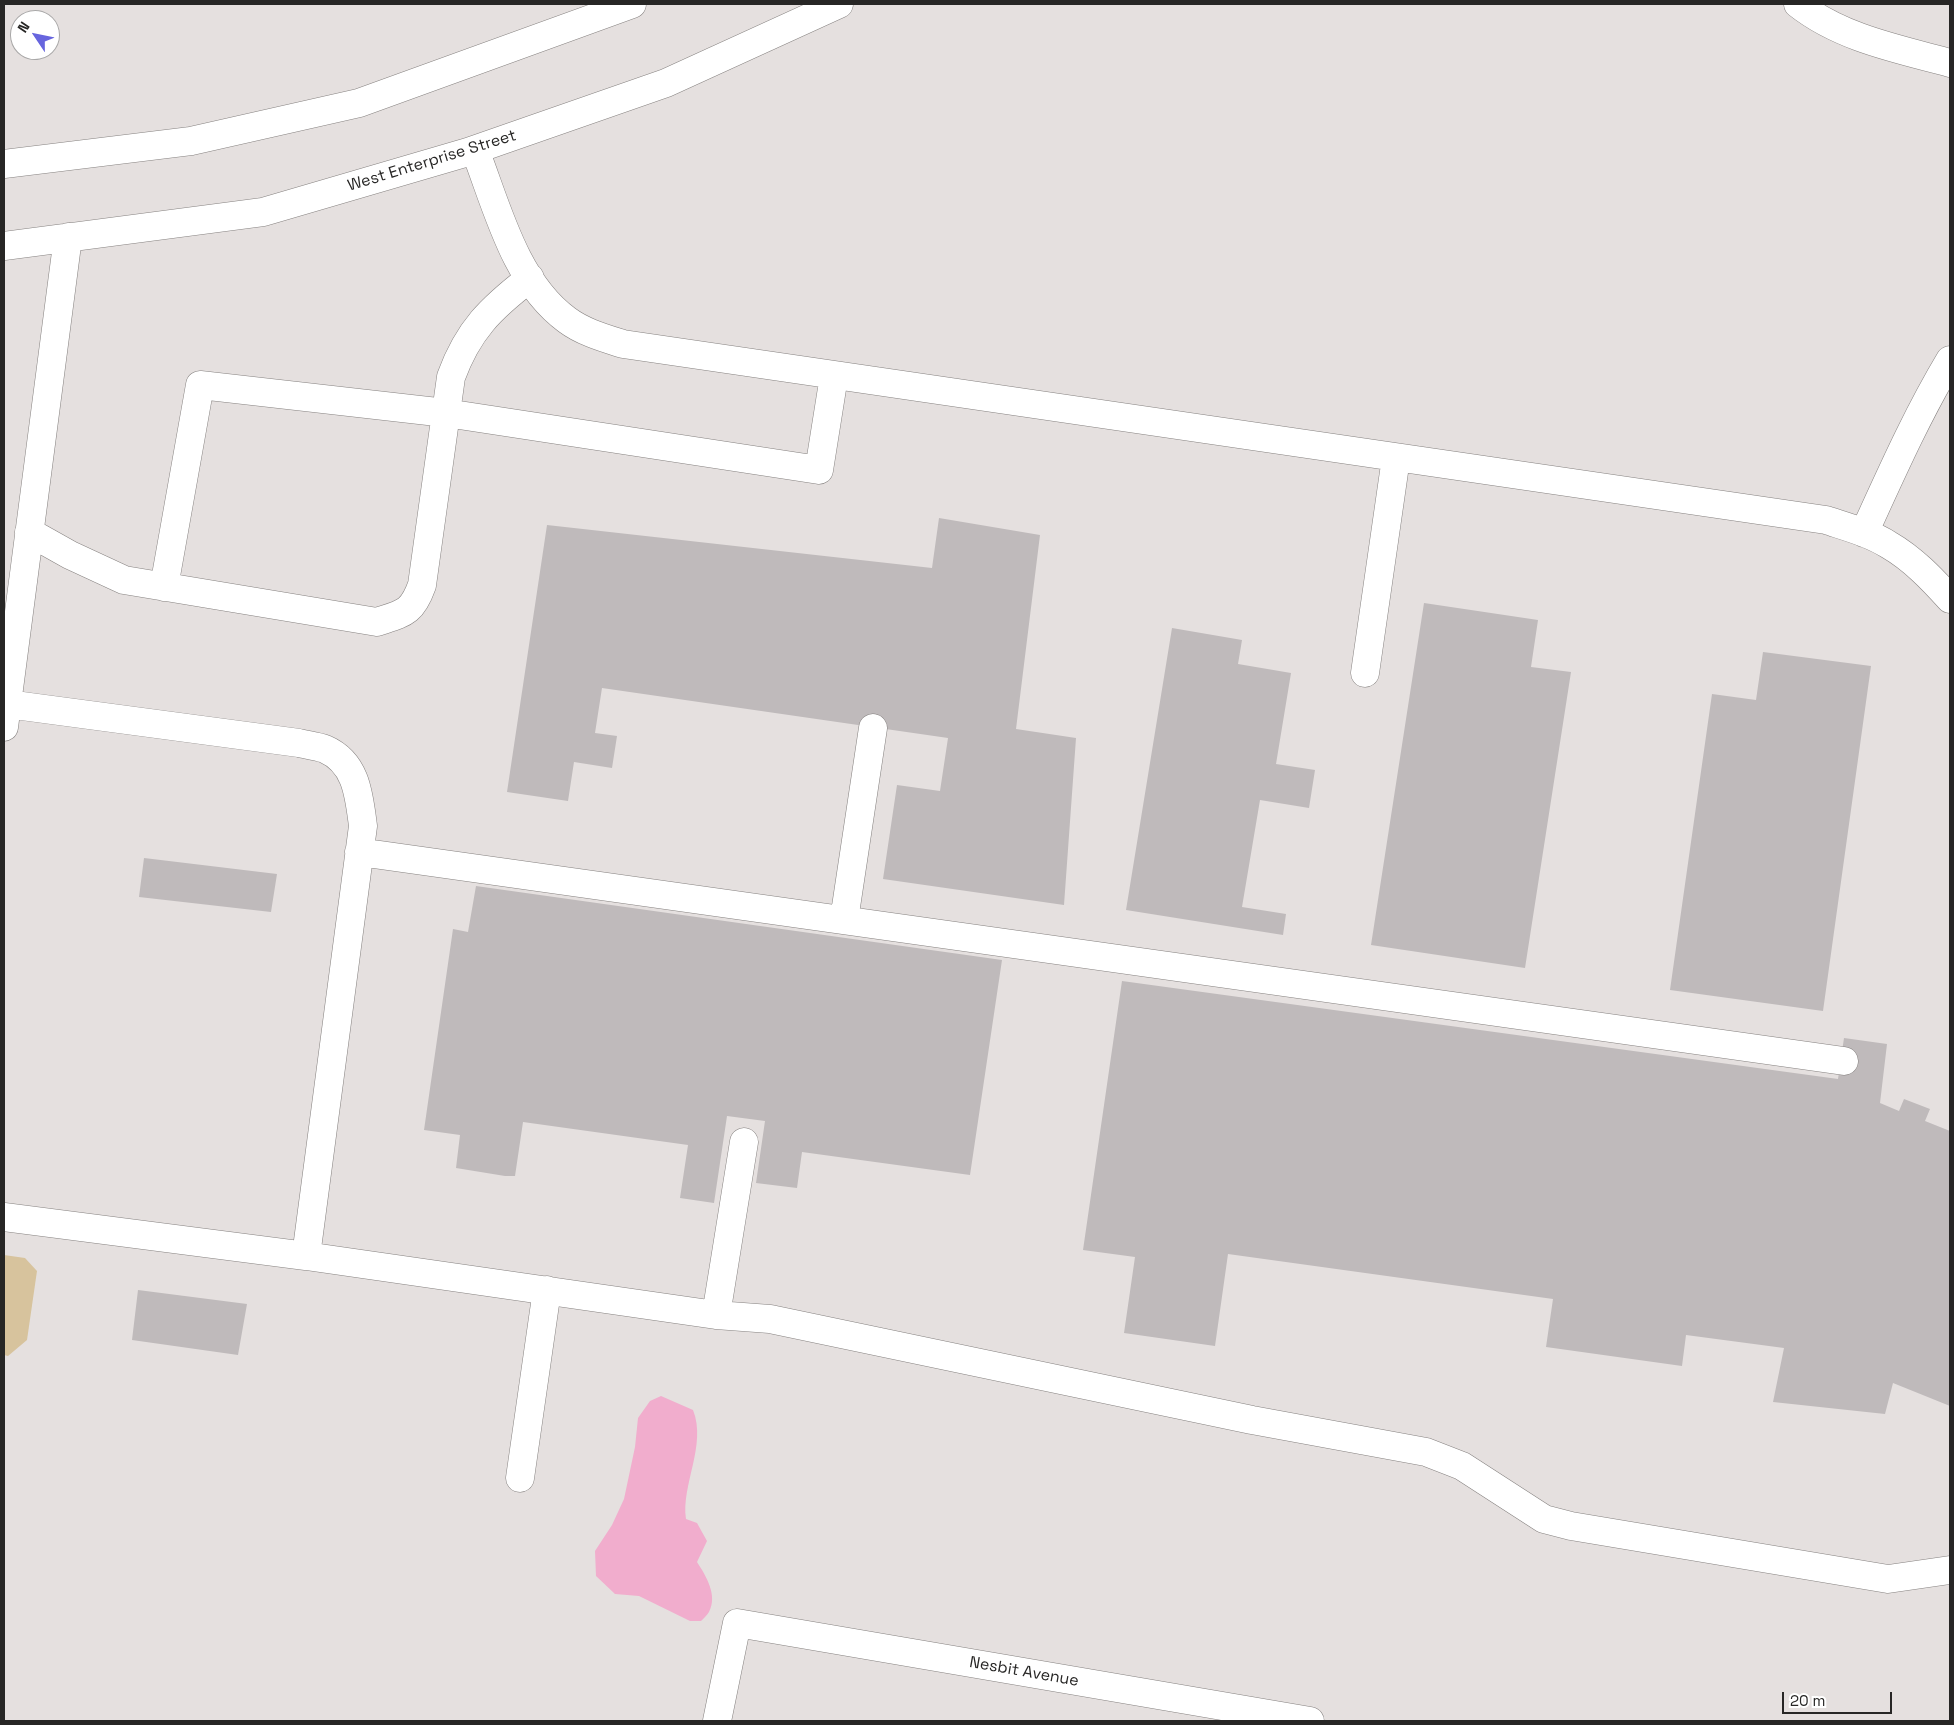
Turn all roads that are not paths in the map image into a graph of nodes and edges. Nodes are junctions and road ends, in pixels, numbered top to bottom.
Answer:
1 (632, 4) edge
2 (840, 4) edge
3 (1798, 4) edge
4 (1950, 63) edge
5 (475, 150) junction
6 (4, 164) edge
7 (68, 237) junction
8 (4, 246) edge
9 (530, 278) junction
10 (1950, 360) edge
11 (834, 376) junction
12 (446, 412) junction
13 (1396, 458) junction
14 (29, 532) junction
15 (1864, 533) junction
16 (164, 587) junction
17 (1950, 599) edge
18 (1365, 673) dead end
19 (5, 715) edge
20 (872, 728) dead end
21 (359, 852) junction
22 (844, 920) junction
23 (1844, 1060) dead end
24 (744, 1142) dead end
25 (4, 1217) edge
26 (306, 1256) junction
27 (547, 1290) junction
28 (716, 1314) junction
29 (520, 1478) dead end
30 (1950, 1570) edge
31 (717, 1721) edge
32 (1310, 1721) edge

1 - 6 street
2 - 5 street, West Enterprise Street
3 - 4 street
5 - 7 street, West Enterprise Street
5 - 9 street
7 - 8 street, West Enterprise Street
7 - 14 street
9 - 11 street
9 - 12 street
10 - 15 street
11 - 12 street
11 - 13 street
12 - 16 street
12 - 16 street
13 - 15 street
13 - 18 street
14 - 16 street
14 - 19 street
15 - 17 street
19 - 21 street
20 - 22 street
21 - 22 street
21 - 26 street
22 - 23 street
24 - 28 street
25 - 26 street
26 - 27 street
27 - 28 street
27 - 29 street
28 - 30 street
31 - 32 street, Nesbit Avenue

